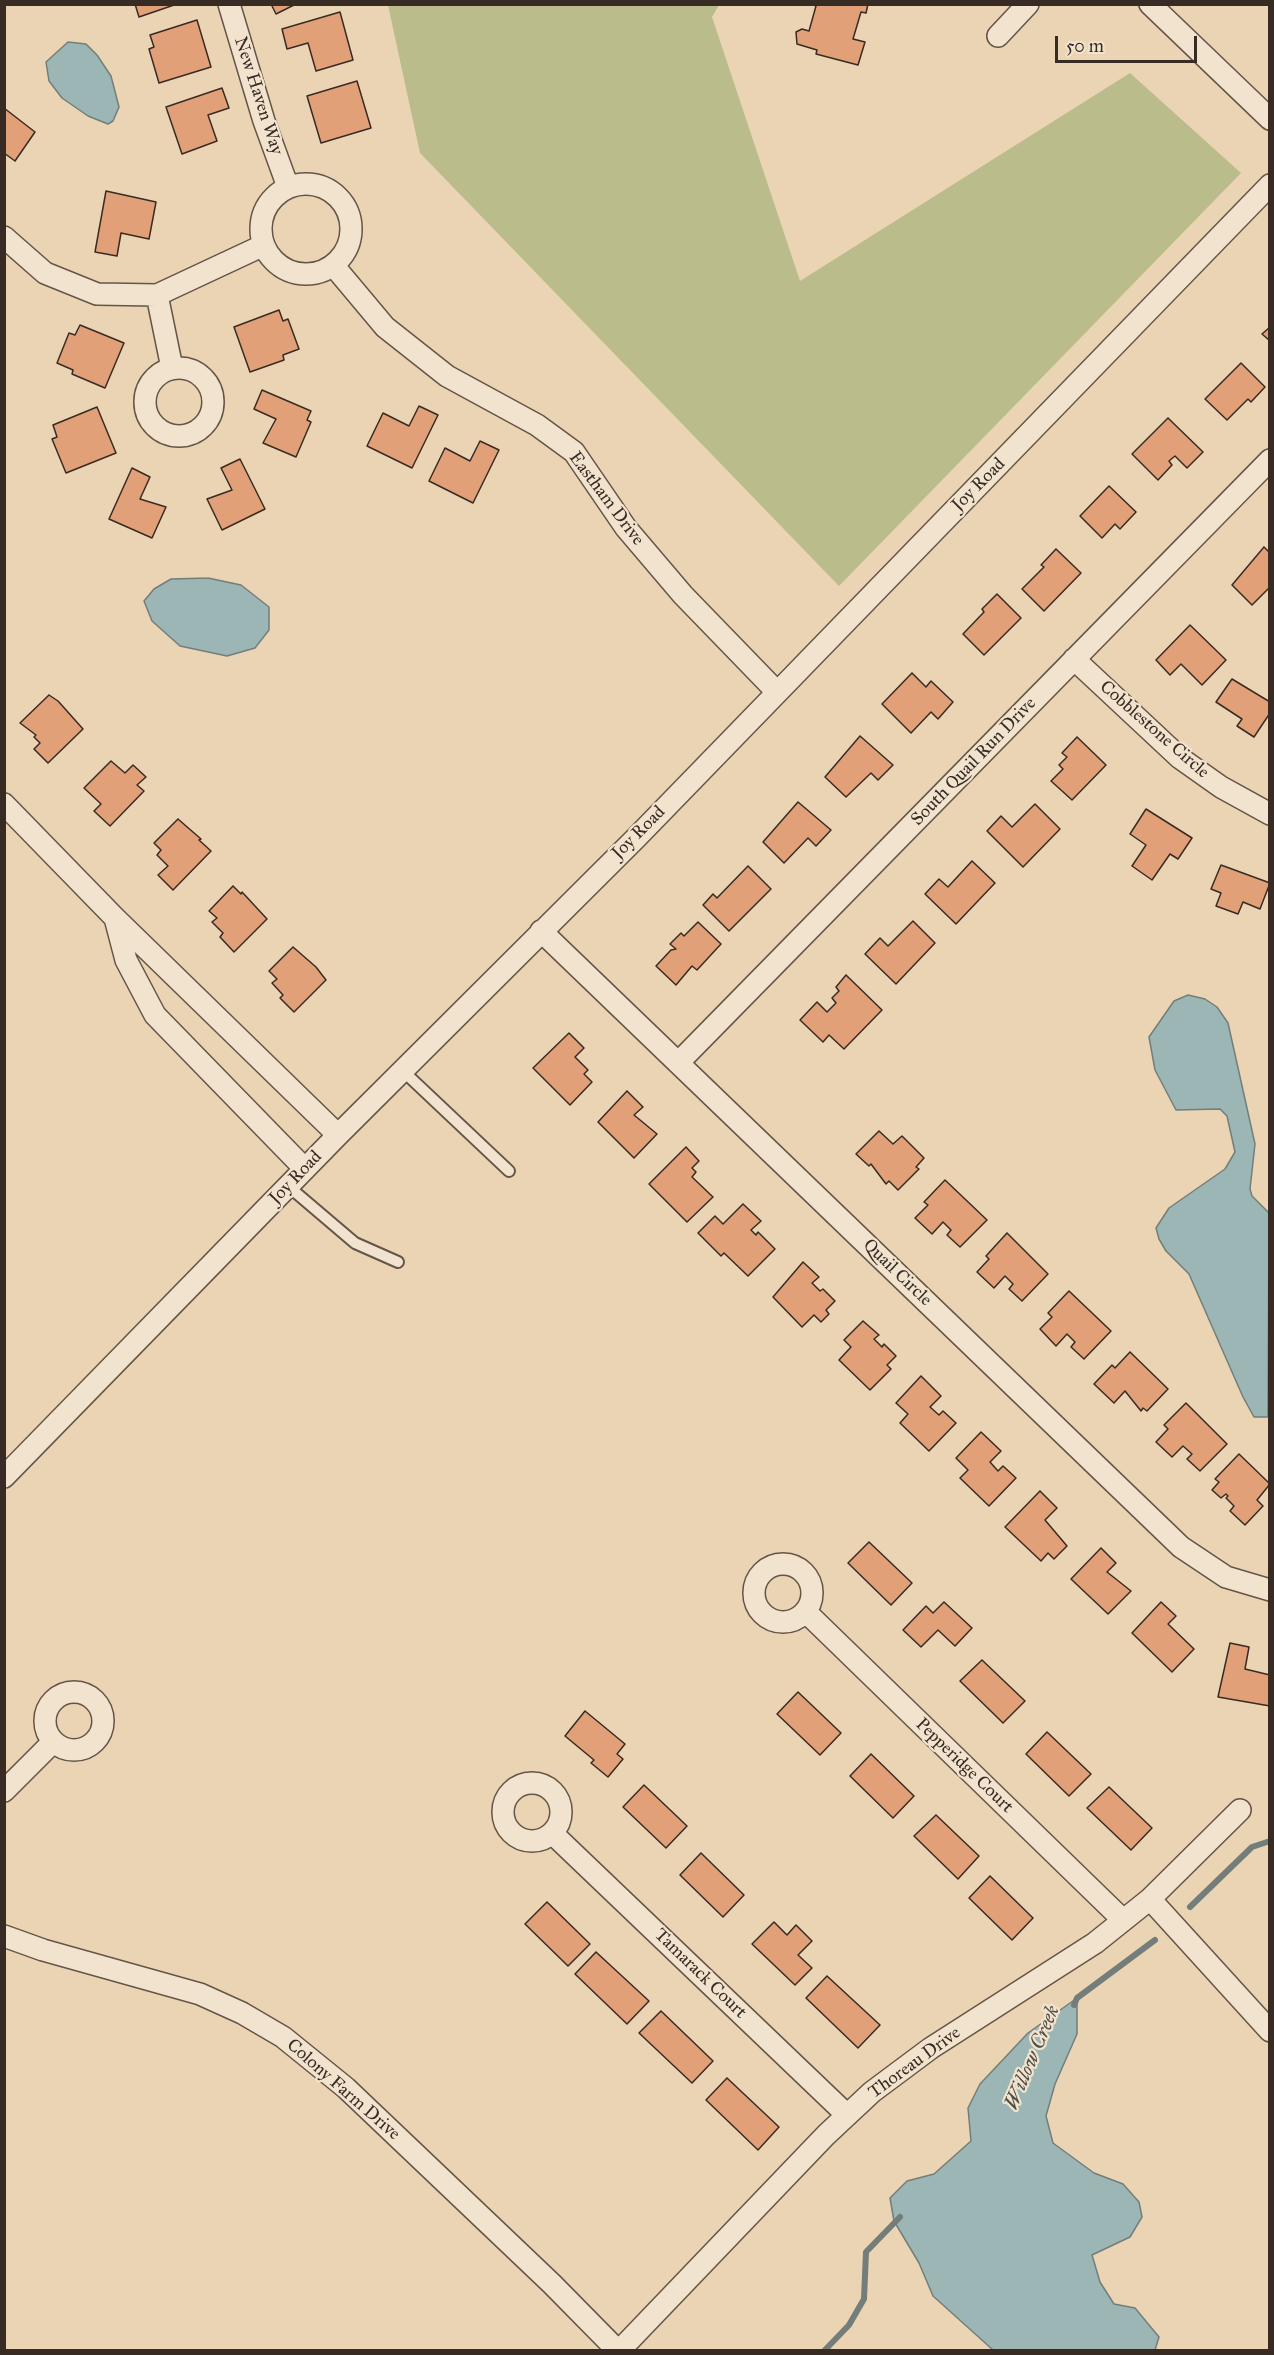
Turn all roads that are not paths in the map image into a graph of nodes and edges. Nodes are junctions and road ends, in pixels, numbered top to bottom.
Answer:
1 (229, 4) edge
2 (1028, 4) edge
3 (1149, 4) edge
4 (998, 36) dead end
5 (1269, 119) edge
6 (1269, 185) edge
7 (288, 187) junction
8 (4, 237) edge
9 (264, 245) junction
10 (333, 265) junction
11 (158, 295) junction
12 (172, 368) dead end
13 (1269, 460) edge
14 (1074, 659) junction
15 (776, 691) junction
16 (4, 804) edge
17 (1269, 814) edge
18 (115, 918) junction
19 (541, 931) junction
20 (678, 1063) junction
21 (402, 1070) junction
22 (338, 1134) junction
23 (305, 1169) junction
24 (509, 1171) dead end
25 (288, 1186) junction
26 (398, 1262) dead end
27 (4, 1477) edge
28 (1269, 1590) edge
29 (806, 1612) dead end
30 (53, 1742) dead end
31 (4, 1791) edge
32 (1240, 1810) dead end
33 (552, 1833) dead end
34 (1150, 1899) junction
35 (1123, 1920) junction
36 (4, 1936) edge
37 (1269, 2031) edge
38 (847, 2115) junction
39 (618, 2350) edge

1 - 7 street, New Haven Way
2 - 4 street
3 - 5 street
6 - 15 street, Joy Road
7 - 9 street
7 - 10 street
8 - 11 street
9 - 10 street
9 - 11 street
10 - 15 street, Eastham Drive
11 - 12 street
13 - 14 street, South Quail Run Drive
14 - 17 street, Cobblestone Circle
14 - 20 street, South Quail Run Drive
15 - 19 street, Joy Road
16 - 18 street
18 - 22 street
18 - 23 street
19 - 20 street, Quail Circle
19 - 21 street, Joy Road
20 - 28 street, Quail Circle
21 - 22 street, Joy Road
21 - 24 lane
22 - 23 street, Joy Road
23 - 25 street, Joy Road
25 - 26 lane
25 - 27 street, Joy Road
29 - 35 street, Pepperidge Court
30 - 31 street
32 - 34 street, Thoreau Drive
33 - 38 street, Tamarack Court
34 - 35 street, Thoreau Drive
34 - 37 street
35 - 38 street, Thoreau Drive
36 - 39 street, Colony Farm Drive
38 - 39 street, Thoreau Drive

